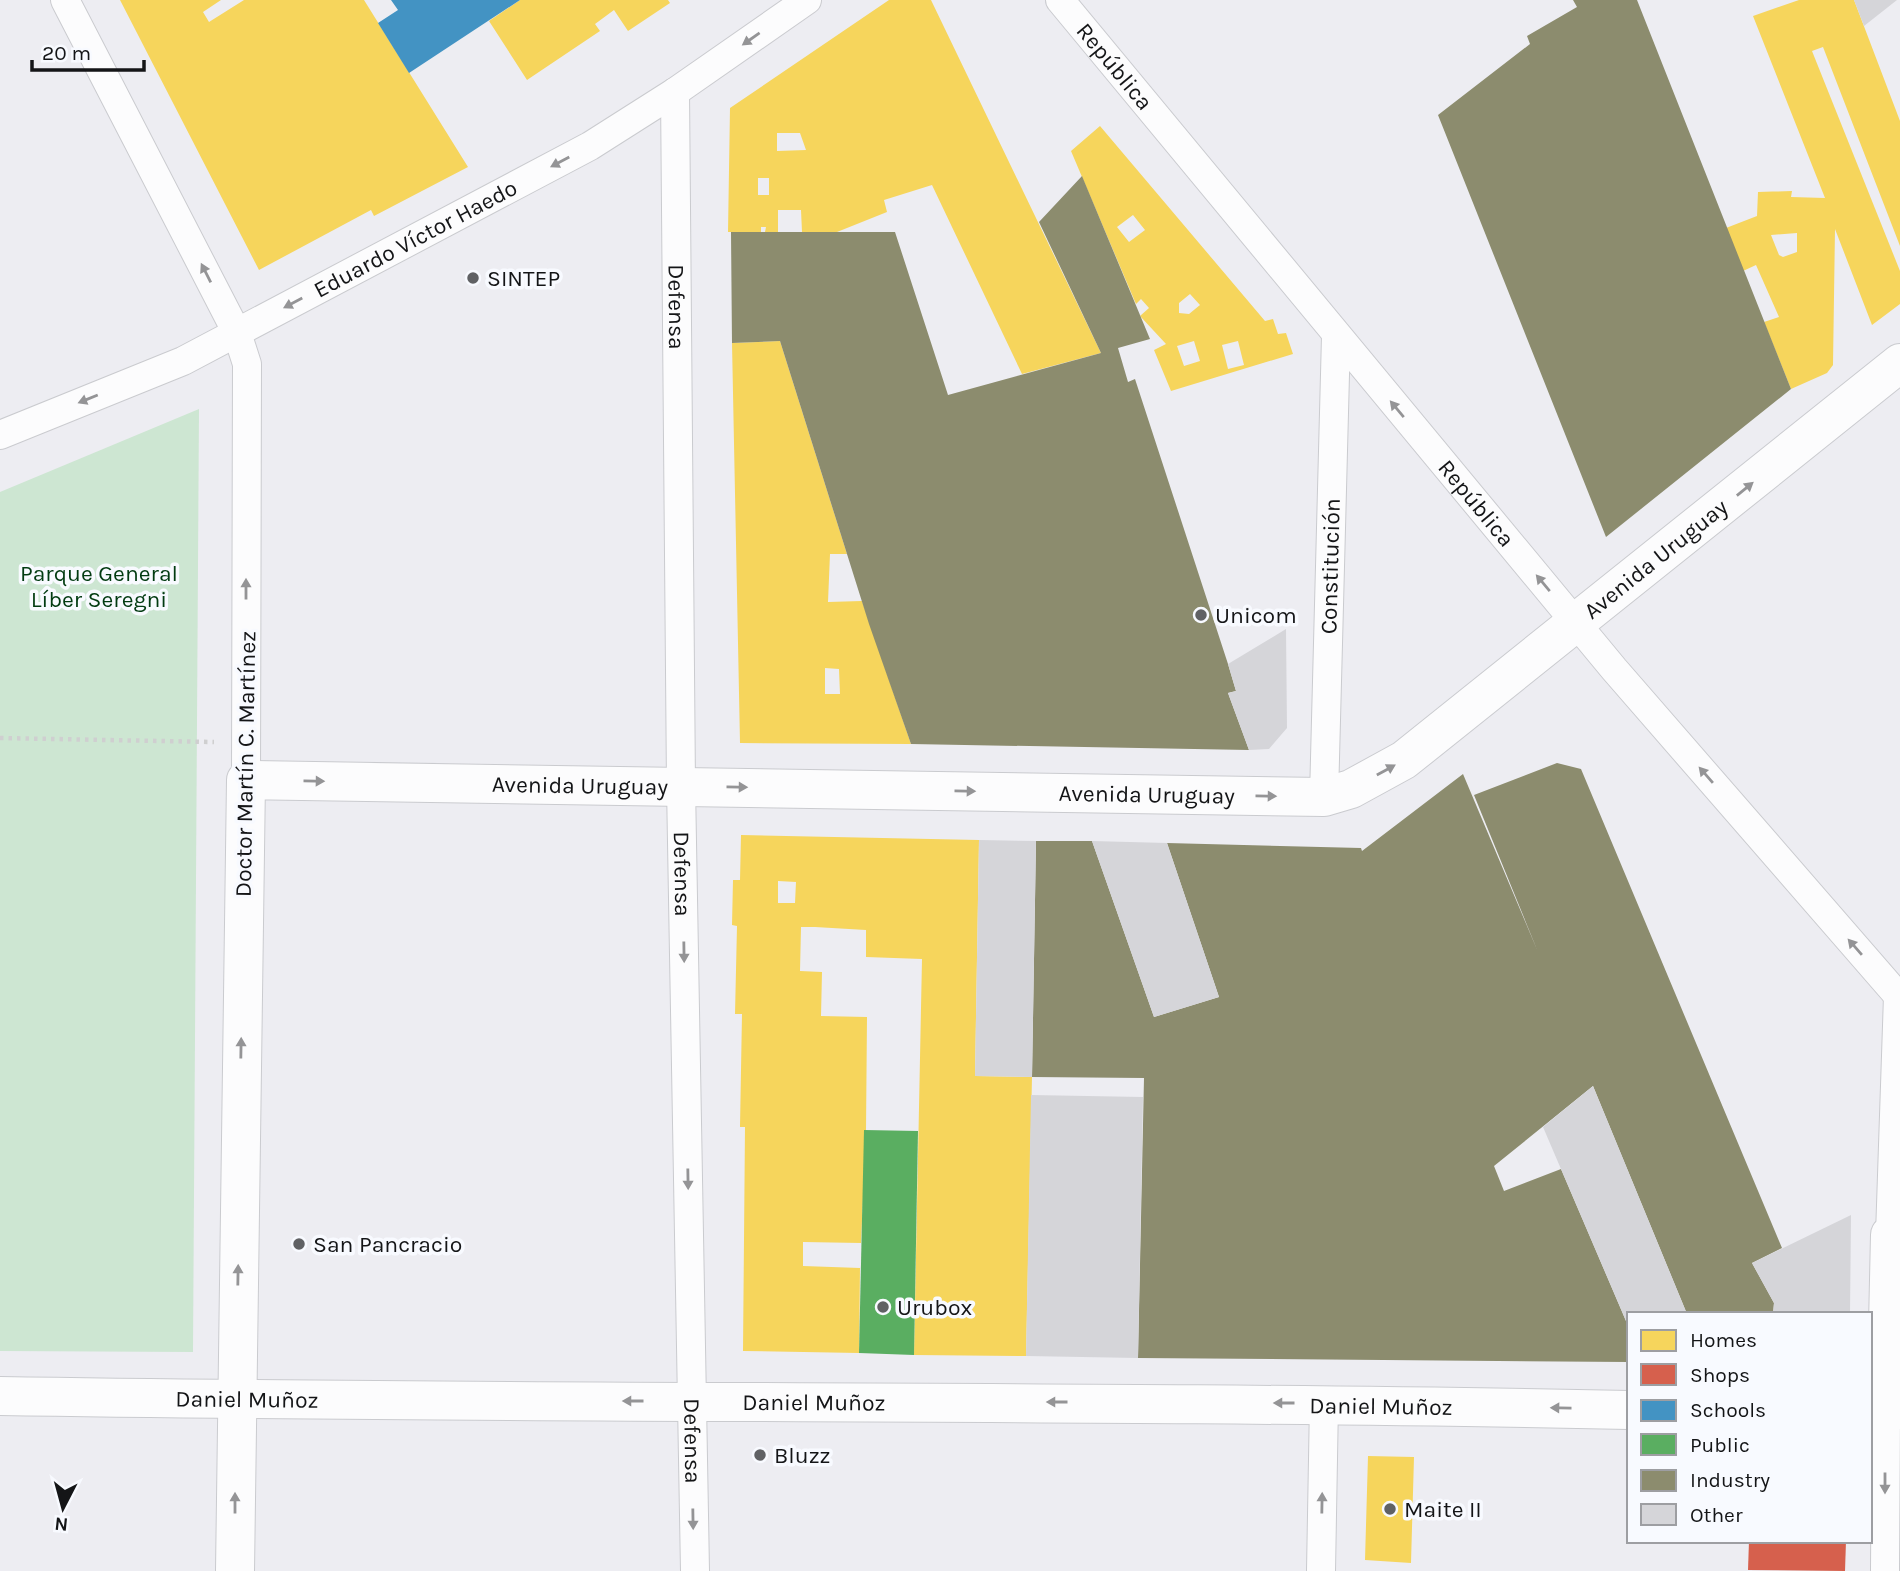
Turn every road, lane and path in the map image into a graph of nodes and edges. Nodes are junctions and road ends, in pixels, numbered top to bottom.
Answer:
1 (65, 0) edge
2 (807, 0) edge
3 (1060, 0) edge
4 (675, 92) junction
5 (237, 332) junction
6 (1336, 336) junction
7 (1900, 363) edge
8 (0, 435) edge
9 (1577, 624) junction
10 (0, 738) edge
11 (246, 743) junction
12 (246, 780) junction
13 (681, 786) junction
14 (1324, 797) junction
15 (1899, 997) edge
16 (1895, 1231) edge
17 (0, 1396) edge
18 (236, 1400) junction
19 (691, 1401) junction
20 (1324, 1403) junction
21 (1627, 1410) edge
22 (1885, 1415) edge
23 (235, 1571) edge
24 (695, 1571) edge
25 (1321, 1571) edge
26 (1885, 1571) edge

5 -> 1 street, Doctor Martín C. Martínez
2 -> 4 street, Eduardo Víctor Haedo
3 - 6 street, República
4 -> 5 street, Eduardo Víctor Haedo
4 - 13 street, Defensa
5 -> 8 street, Eduardo Víctor Haedo
11 -> 5 street, Doctor Martín C. Martínez
9 -> 6 street, República
6 - 14 street, Constitución
9 -> 7 street, Avenida Uruguay
14 -> 9 street, Avenida Uruguay
15 -> 9 street, República
10 - 11 path
11 - 12 street, Doctor Martín C. Martínez
12 -> 13 street, Avenida Uruguay
18 -> 12 street, Doctor Martín C. Martínez
13 -> 14 street, Avenida Uruguay
13 -> 19 street, Defensa
15 - 16 street
16 - 22 street
17 - 18 street, Daniel Muñoz
19 -> 18 street, Daniel Muñoz
23 -> 18 street, Doctor Martín C. Martínez
20 -> 19 street, Daniel Muñoz
19 -> 24 street, Defensa
21 -> 20 street, Daniel Muñoz
25 -> 20 street
22 -> 26 street

